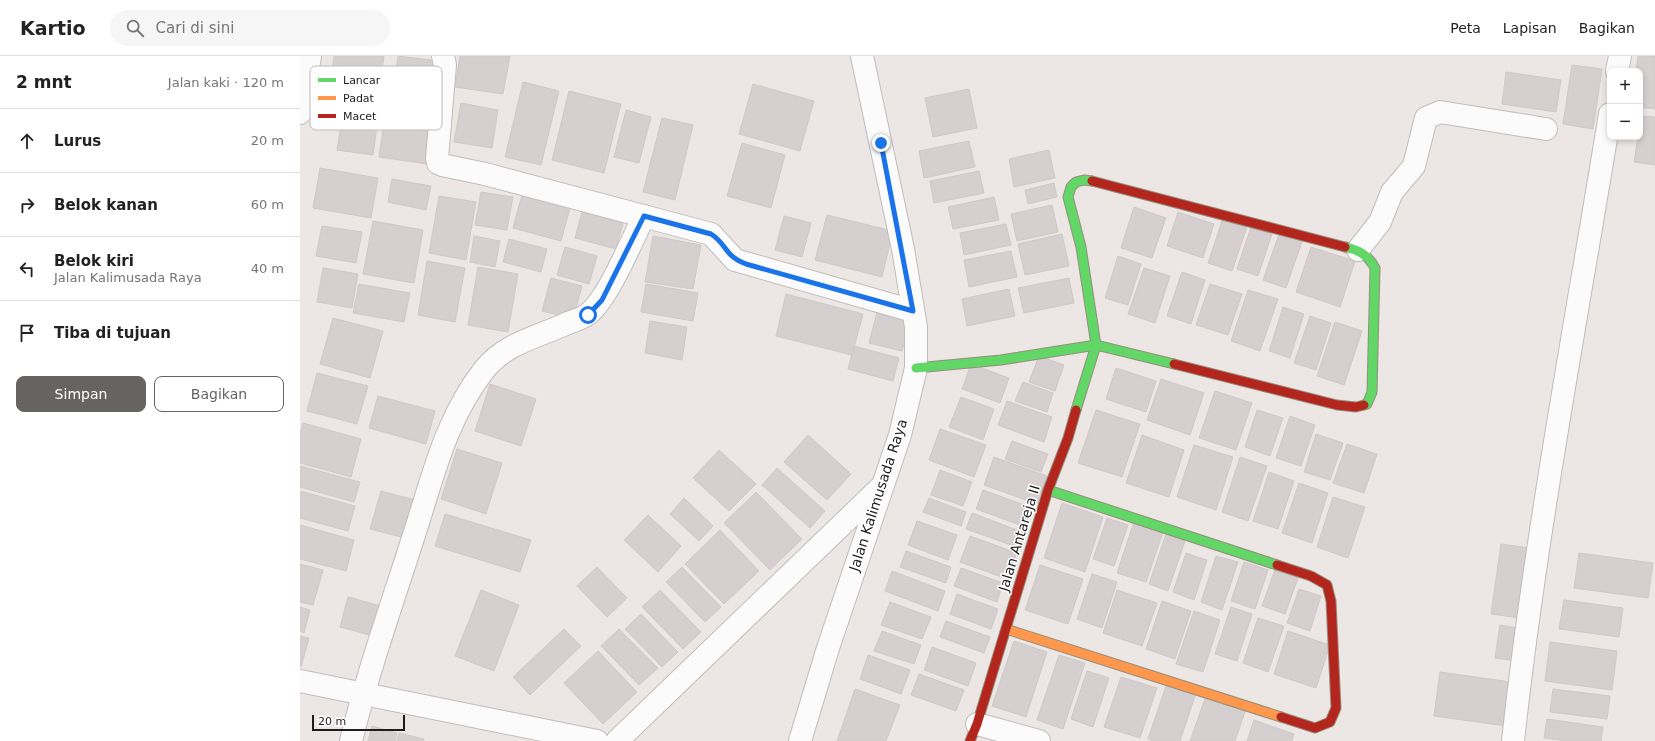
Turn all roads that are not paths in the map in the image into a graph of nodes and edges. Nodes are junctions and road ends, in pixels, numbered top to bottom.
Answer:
1 (310, 56) edge
2 (443, 56) edge
3 (862, 56) edge
4 (1620, 56) edge
5 (1618, 68) edge
6 (442, 100) edge
7 (300, 113) edge
8 (1546, 129) dead end
9 (439, 130) edge
10 (1607, 132) edge
11 (644, 216) junction
12 (1358, 250) junction
13 (913, 311) junction
14 (1096, 345) junction
15 (916, 368) junction
16 (882, 486) junction
17 (1048, 490) junction
18 (1006, 629) junction
19 (300, 681) edge
20 (362, 695) junction
21 (973, 732) edge
22 (351, 741) edge
23 (597, 741) edge
24 (617, 741) edge
25 (800, 741) edge
26 (1039, 741) edge
27 (1513, 741) edge

1 - 7 street
2 - 6 street
3 - 13 street, Jalan Kalimusada Raya
4 - 5 street
8 - 12 street
9 - 11 street
10 - 27 street
11 - 13 street
11 - 20 street
12 - 14 street
12 - 14 street
13 - 15 street, Jalan Kalimusada Raya
14 - 15 street
14 - 17 street, Jalan Antareja II
15 - 16 street, Jalan Kalimusada Raya
16 - 24 street
16 - 25 street, Jalan Kalimusada Raya
17 - 18 street, Jalan Antareja II
17 - 18 street
18 - 21 street, Jalan Antareja II
19 - 20 street
20 - 22 street
20 - 23 street
21 - 26 street

